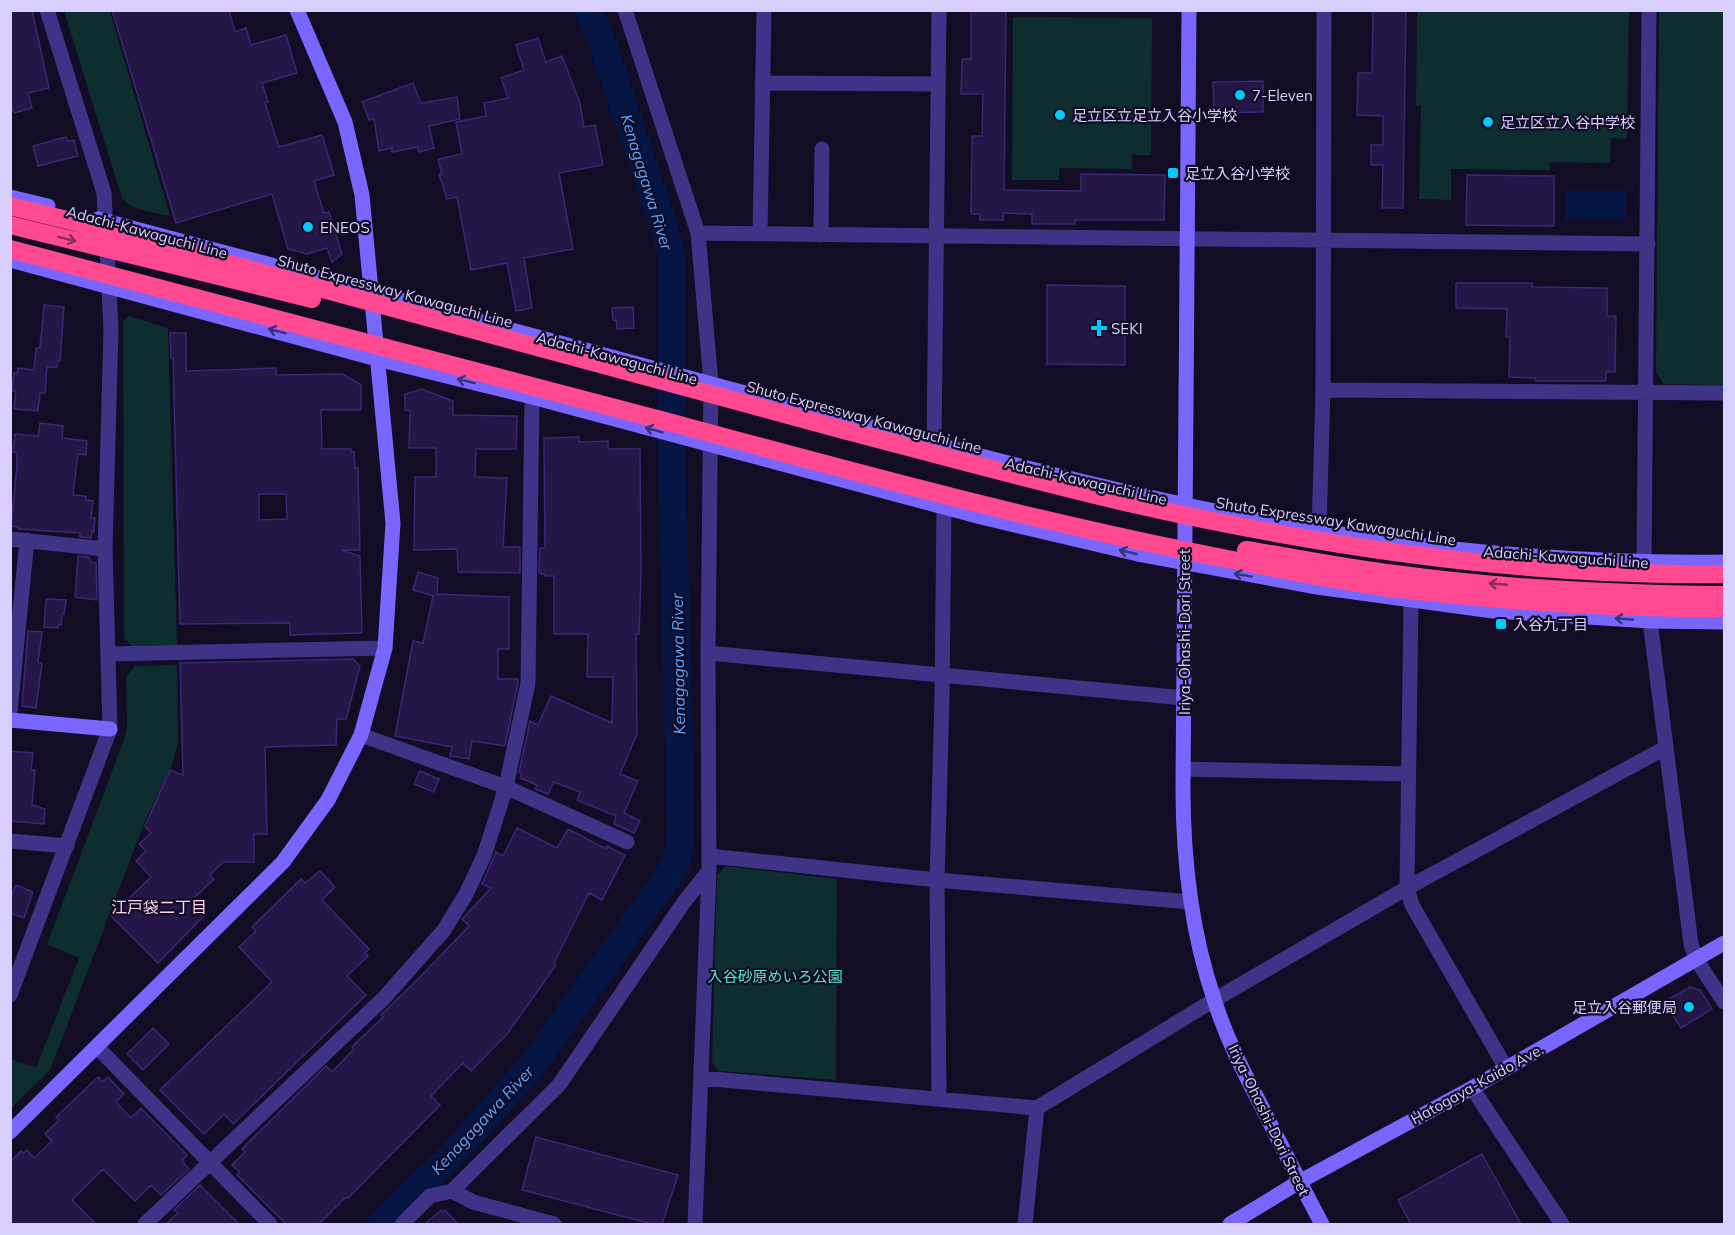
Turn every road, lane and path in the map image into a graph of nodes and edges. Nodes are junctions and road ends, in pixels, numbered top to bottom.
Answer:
1 (47, 10) edge
2 (297, 10) edge
3 (625, 10) edge
4 (764, 10) edge
5 (939, 10) edge
6 (1189, 10) edge
7 (1324, 10) edge
8 (1649, 10) edge
9 (762, 82) junction
10 (938, 84) junction
11 (822, 149) dead end
12 (10, 196) edge
13 (10, 206) edge
14 (105, 221) junction
15 (10, 225) edge
16 (698, 232) junction
17 (760, 234) junction
18 (820, 235) junction
19 (936, 237) junction
20 (1186, 239) junction
21 (1323, 239) junction
22 (1648, 244) junction
23 (10, 249) edge
24 (10, 260) edge
25 (109, 286) junction
26 (370, 291) junction
27 (377, 359) junction
28 (612, 370) junction
29 (711, 383) junction
30 (1323, 390) junction
31 (1647, 392) junction
32 (1725, 393) edge
33 (532, 397) junction
34 (934, 444) junction
35 (710, 445) junction
36 (861, 474) junction
37 (1185, 504) junction
38 (944, 507) junction
39 (1319, 530) junction
40 (10, 539) edge
41 (27, 540) junction
42 (105, 549) junction
43 (1725, 562) edge
44 (1644, 563) junction
45 (1185, 564) junction
46 (1725, 574) edge
47 (1725, 595) edge
48 (1411, 600) junction
49 (1725, 608) edge
50 (1650, 621) junction
51 (1725, 622) edge
52 (385, 648) junction
53 (708, 653) junction
54 (108, 654) junction
55 (942, 675) junction
56 (1184, 698) junction
57 (10, 712) edge
58 (10, 720) edge
59 (110, 729) junction
60 (362, 735) junction
61 (1665, 748) junction
62 (1183, 770) junction
63 (1408, 774) junction
64 (506, 787) junction
65 (10, 841) edge
66 (627, 843) dead end
67 (67, 846) junction
68 (709, 864) junction
69 (937, 880) junction
70 (1407, 888) junction
71 (1190, 902) junction
72 (1725, 944) edge
73 (1696, 959) junction
74 (10, 995) edge
75 (1214, 1000) junction
76 (1725, 1002) edge
77 (97, 1047) junction
78 (1506, 1068) junction
79 (700, 1078) junction
80 (1472, 1088) junction
81 (939, 1099) junction
82 (1037, 1108) junction
83 (10, 1132) edge
84 (208, 1163) junction
85 (1299, 1182) junction
86 (452, 1191) junction
87 (145, 1224) edge
88 (270, 1224) edge
89 (402, 1224) edge
90 (554, 1224) edge
91 (695, 1224) edge
92 (1025, 1224) edge
93 (1230, 1224) edge
94 (1322, 1224) edge
95 (1562, 1224) edge

1 - 14 street
2 - 26 main road
3 - 16 street
4 - 9 street
5 - 10 street
6 - 20 main road, Iriya-Ohashi-Dori Street
7 - 21 street
8 - 22 street
9 - 10 street
9 - 17 street
10 - 19 street
11 - 18 street
12 - 14 main road, Adachi-Kawaguchi Line
13 - 28 highway, Shuto Expressway Kawaguchi Line, bridge
14 - 25 street
14 - 26 main road, Adachi-Kawaguchi Line
15 -> 28 highway, bridge
16 - 17 street
16 - 29 street
17 - 18 street
18 - 19 street
19 - 20 street
19 - 34 street
20 - 21 street
20 - 37 main road, Iriya-Ohashi-Dori Street
21 - 22 street
21 - 30 street
22 - 31 street
23 - 36 highway, bridge
24 - 25 main road
27 -> 25 main road
25 - 42 street
26 - 27 main road
26 - 29 main road, Adachi-Kawaguchi Line
33 -> 27 main road
27 - 52 main road
28 - 46 highway, Shuto Expressway Kawaguchi Line, bridge
29 - 34 main road, Adachi-Kawaguchi Line
29 - 35 street
30 - 31 street
30 - 39 street
31 - 32 street
31 - 44 street
35 -> 33 main road
33 - 64 street
34 - 37 main road, Adachi-Kawaguchi Line
35 - 38 main road
35 - 53 street
47 -> 36 highway, bridge
36 - 49 highway, bridge
37 - 39 main road, Adachi-Kawaguchi Line
37 - 45 main road, Iriya-Ohashi-Dori Street
45 -> 38 main road
38 - 55 street
39 - 44 main road, Adachi-Kawaguchi Line
40 - 41 street
41 - 42 street
41 - 57 street
42 - 54 street
43 - 44 main road, Adachi-Kawaguchi Line
48 -> 45 main road
45 - 56 main road, Iriya-Ohashi-Dori Street
50 -> 48 main road
48 - 63 street
50 - 51 main road
50 - 61 street
52 - 54 street
52 - 60 main road
53 - 55 street
53 - 68 street
54 - 59 street
55 - 56 street
55 - 69 street
56 - 62 main road, Iriya-Ohashi-Dori Street
58 - 59 main road
59 - 67 street
60 - 64 street
60 - 77 main road
61 - 70 street
61 - 73 street
62 - 63 street
62 - 71 main road, Iriya-Ohashi-Dori Street
63 - 70 street
64 - 66 street
64 - 84 street
65 - 67 street
67 - 74 street
68 - 69 street
68 - 79 street
68 - 86 street
69 - 71 street
69 - 81 street
70 - 75 street
70 - 78 street
71 - 75 main road, Iriya-Ohashi-Dori Street
72 - 73 main road, Hatogaya-Kaido Ave.
73 - 76 street
73 - 78 main road, Hatogaya-Kaido Ave.
75 - 82 street
75 - 85 main road, Iriya-Ohashi-Dori Street
77 - 83 main road
77 - 84 street
78 - 80 main road, Hatogaya-Kaido Ave.
79 - 81 street
79 - 91 street
80 - 85 main road, Hatogaya-Kaido Ave.
80 - 95 street
81 - 82 street
82 - 92 street
84 - 87 street
84 - 88 street
85 - 93 main road, Hatogaya-Kaido Ave.
85 - 94 main road, Iriya-Ohashi-Dori Street
86 - 89 street
86 - 90 street

